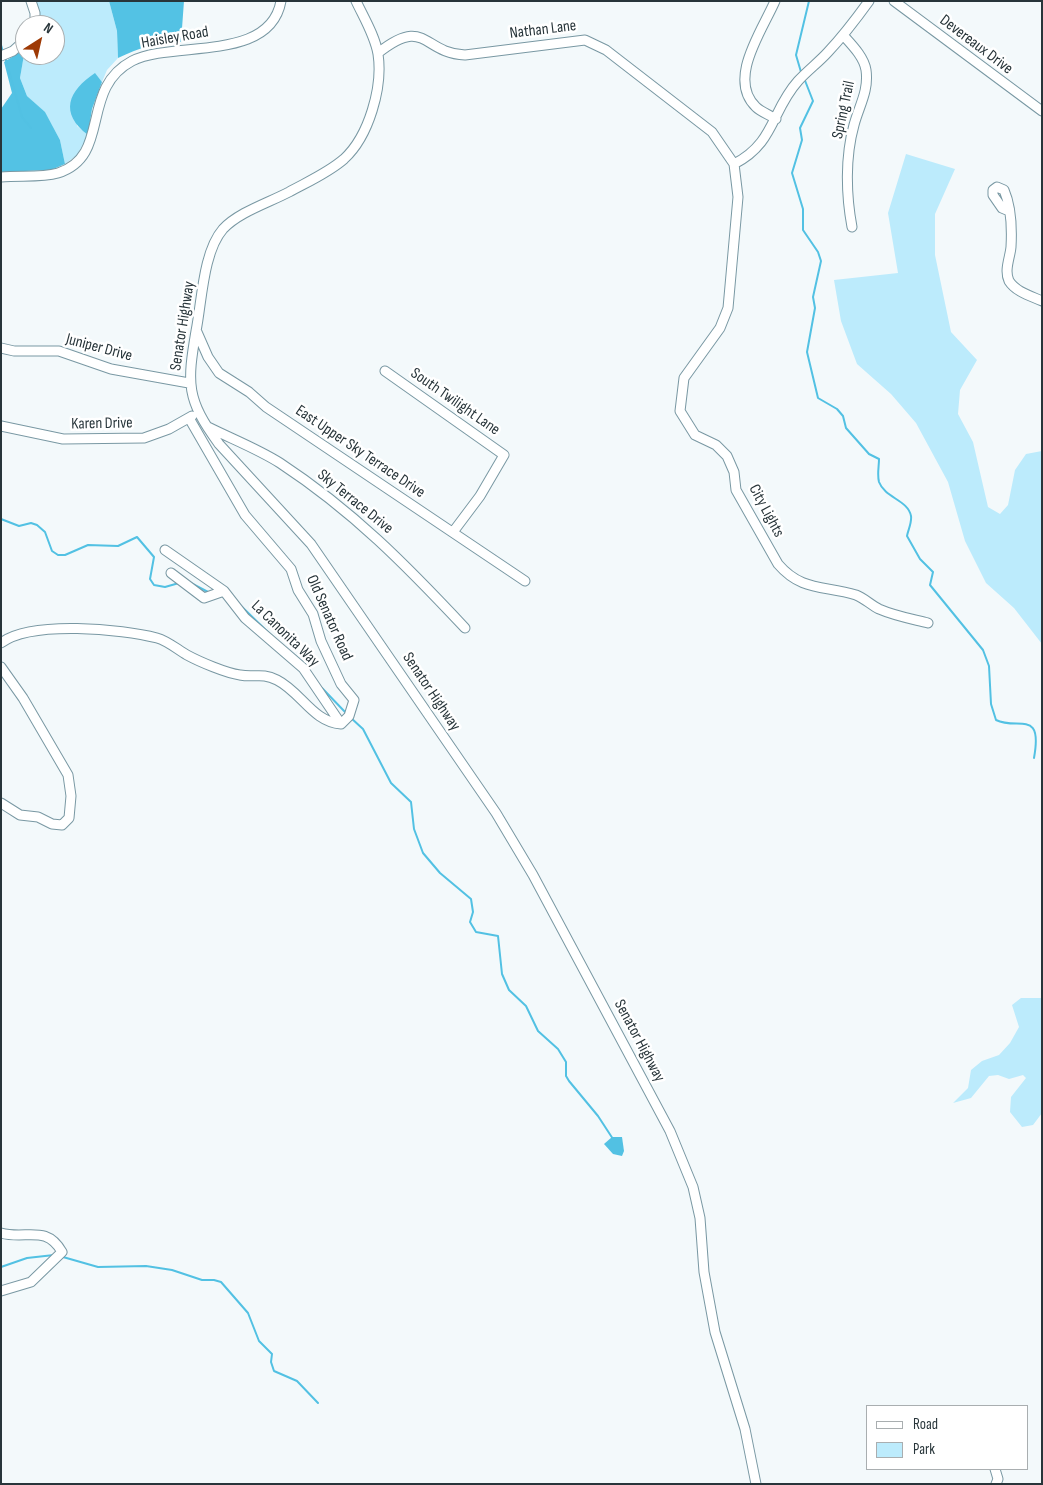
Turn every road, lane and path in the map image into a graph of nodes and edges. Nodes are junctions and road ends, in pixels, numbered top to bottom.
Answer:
1 (31, 1) edge
2 (281, 1) edge
3 (356, 1) edge
4 (775, 1) edge
5 (869, 1) edge
6 (894, 1) edge
7 (35, 15) edge
8 (843, 35) junction
9 (378, 54) junction
10 (1042, 111) edge
11 (776, 119) junction
12 (734, 164) junction
13 (1, 177) edge
14 (1009, 211) dead end
15 (852, 228) dead end
16 (1042, 301) edge
17 (196, 331) junction
18 (1, 348) edge
19 (385, 371) dead end
20 (189, 383) junction
21 (198, 412) junction
22 (189, 418) junction
23 (1, 426) edge
24 (206, 426) junction
25 (453, 532) junction
26 (165, 550) dead end
27 (172, 573) dead end
28 (525, 581) dead end
29 (224, 591) junction
30 (928, 623) dead end
31 (465, 628) dead end
32 (1, 643) edge
33 (1, 667) edge
34 (341, 724) junction
35 (1, 804) edge
36 (1, 1233) edge
37 (1, 1291) edge
38 (995, 1470) edge
39 (756, 1484) edge
40 (996, 1484) edge

1 - 7 street
2 - 13 street, Haisley Road
3 - 9 street, Senator Highway
4 - 11 street
5 - 8 street
6 - 10 street, Devereaux Drive
8 - 11 street
8 - 15 street, Spring Trail
9 - 12 street, Nathan Lane
9 - 17 street, Senator Highway
11 - 12 street
12 - 30 street, City Lights
14 - 16 street
17 - 20 street, Senator Highway
17 - 25 street, East Upper Sky Terrace Drive
18 - 20 street, Juniper Drive
19 - 25 street, South Twilight Lane
20 - 21 street, Senator Highway
21 - 22 street, Karen Drive
21 - 24 street, Senator Highway
22 - 23 street, Karen Drive
22 - 34 street, Old Senator Road
24 - 31 street, Sky Terrace Drive
24 - 39 street, Senator Highway
25 - 28 street, East Upper Sky Terrace Drive
26 - 29 street, La Canonita Way
27 - 29 street
29 - 34 street, La Canonita Way
32 - 34 street
33 - 35 street
36 - 37 street
38 - 40 street

